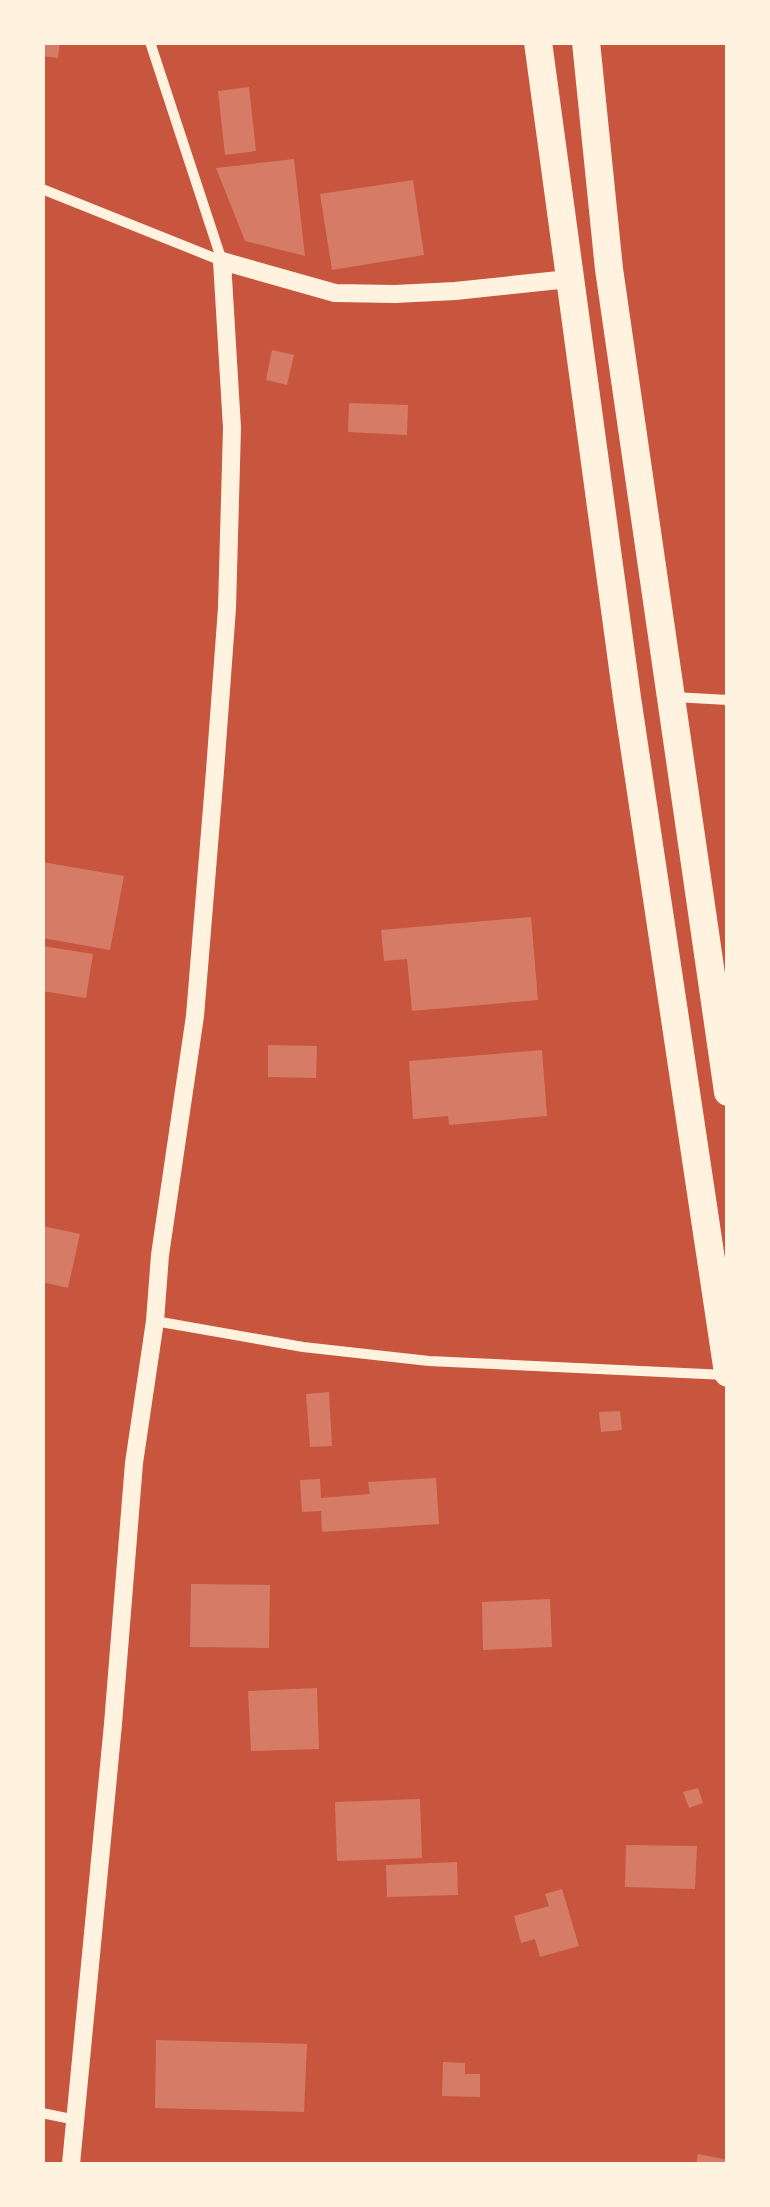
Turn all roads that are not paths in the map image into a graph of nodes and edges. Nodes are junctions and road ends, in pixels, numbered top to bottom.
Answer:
1 (150, 42) edge
2 (538, 42) edge
3 (586, 42) edge
4 (42, 189) edge
5 (222, 262) junction
6 (569, 279) junction
7 (670, 697) junction
8 (728, 700) edge
9 (728, 1092) edge
10 (155, 1321) junction
11 (728, 1374) edge
12 (42, 2114) edge
13 (77, 2120) junction
14 (72, 2164) edge

1 - 5 street
2 - 6 highway
3 - 7 highway
4 - 5 street
5 - 6 street
5 - 10 street
6 - 11 highway
7 - 8 street
7 - 9 highway
10 - 11 street
10 - 13 street
12 - 13 street
13 - 14 street

